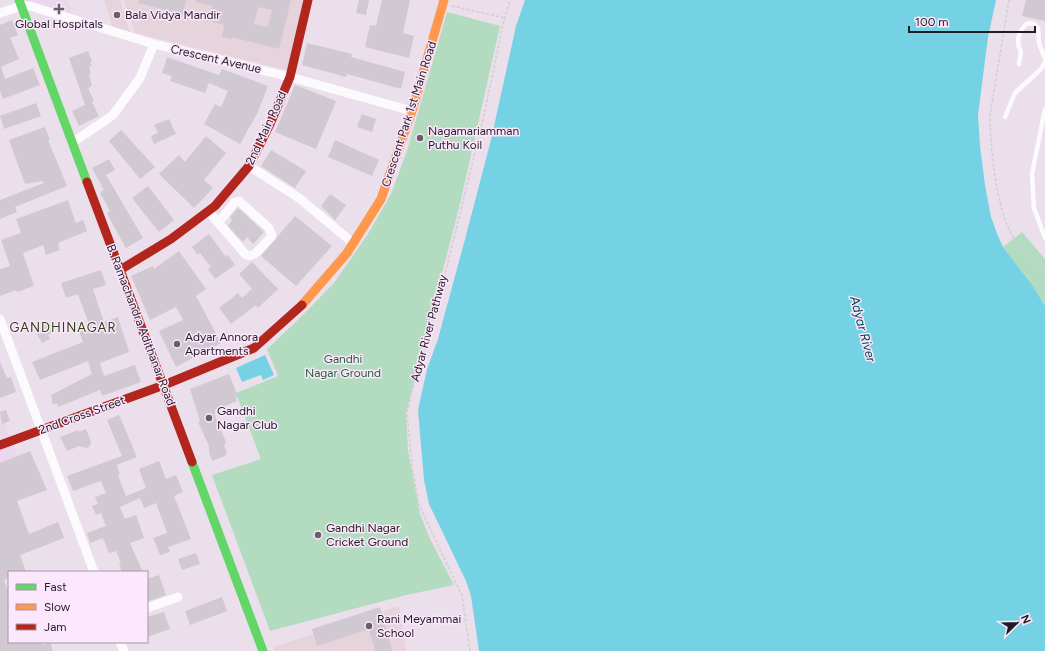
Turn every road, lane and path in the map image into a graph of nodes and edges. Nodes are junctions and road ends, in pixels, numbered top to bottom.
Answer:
1 (308, 0) edge
2 (510, 0) edge
3 (1009, 0) edge
4 (443, 2) edge
5 (20, 3) edge
6 (0, 13) edge
7 (505, 18) junction
8 (154, 44) junction
9 (1045, 59) edge
10 (1045, 62) edge
11 (1018, 64) dead end
12 (290, 77) junction
13 (1045, 109) edge
14 (412, 112) junction
15 (1006, 117) dead end
16 (72, 143) junction
17 (249, 166) junction
18 (208, 211) junction
19 (218, 223) junction
20 (1045, 238) edge
21 (353, 243) junction
22 (120, 270) junction
23 (1045, 275) edge
24 (0, 319) edge
25 (164, 385) junction
26 (43, 430) junction
27 (0, 445) edge
28 (94, 571) edge
29 (178, 597) dead end
30 (148, 608) edge
31 (263, 651) edge
32 (470, 651) edge

1 - 12 street, 2nd Main Road
2 - 7 path, Adyar River Pathway
3 - 23 path
4 - 7 path
4 - 14 street, Crescent Park 1st Main Road
5 - 6 street
5 - 8 street, Crescent Avenue
5 - 16 street, B. Ramachandra Adithanar Road
7 - 32 path, Adyar River Pathway
8 - 12 street, Crescent Avenue
8 - 16 street
9 - 11 lane
10 - 15 lane
12 - 14 street, Crescent Avenue
12 - 17 street, 2nd Main Road
13 - 20 lane
14 - 21 street, Crescent Park 1st Main Road
16 - 22 street, B. Ramachandra Adithanar Road
17 - 18 street, 2nd Main Road
17 - 21 street
18 - 19 street
18 - 22 street, 2nd Main Road
19 - 19 street
21 - 25 street, Crescent Park 1st Main Road
22 - 25 street, B. Ramachandra Adithanar Road
24 - 26 street
25 - 26 street, 2nd Cross Street
25 - 31 street, B. Ramachandra Adithanar Road
26 - 27 street, 2nd Cross Street
26 - 28 street
29 - 30 street

